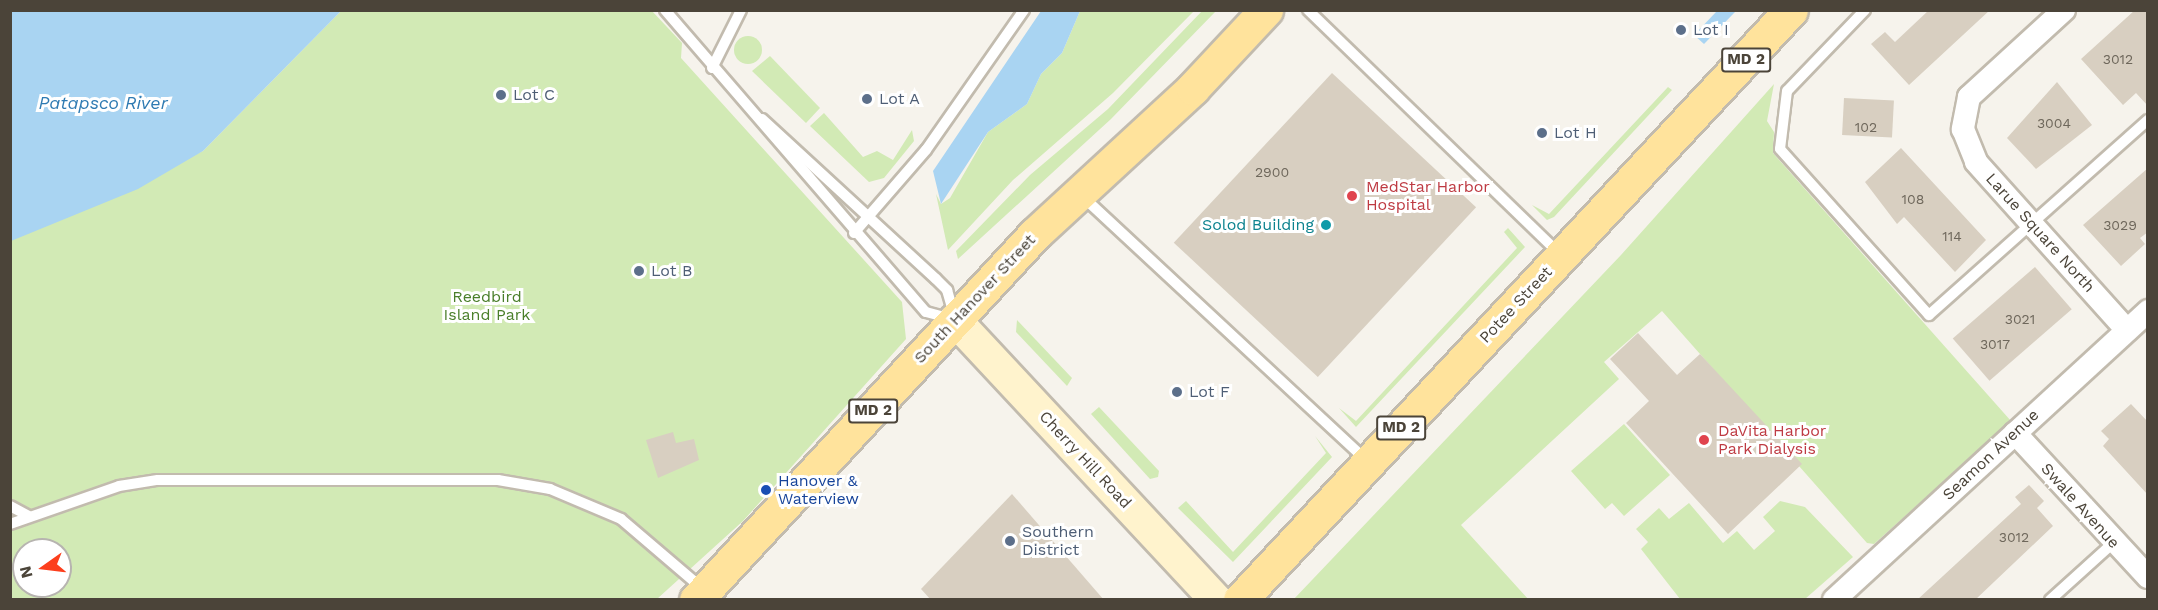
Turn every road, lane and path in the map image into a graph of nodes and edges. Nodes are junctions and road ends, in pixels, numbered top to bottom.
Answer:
1 (665, 10) edge
2 (741, 10) edge
3 (1024, 10) edge
4 (1266, 10) edge
5 (1308, 10) edge
6 (1791, 10) edge
7 (1865, 10) edge
8 (2064, 10) edge
9 (712, 68) junction
10 (733, 93) junction
11 (2148, 120) edge
12 (1078, 192) junction
13 (871, 213) junction
14 (2032, 225) junction
15 (854, 233) junction
16 (1562, 256) junction
17 (2148, 311) edge
18 (955, 320) junction
19 (2127, 330) junction
20 (2015, 433) junction
21 (1369, 462) junction
22 (10, 506) edge
23 (29, 516) junction
24 (10, 524) edge
25 (2113, 543) junction
26 (2148, 577) edge
27 (705, 597) edge
28 (1839, 598) edge
29 (1216, 600) edge
30 (1240, 600) edge
31 (2050, 600) edge

1 - 9 lane
2 - 9 lane
3 - 13 lane
4 - 12 main road, South Hanover Street / MD 2
5 - 16 lane
6 - 16 main road, Potee Street / MD 2
7 - 14 lane
8 - 14 street, Larue Square North
9 - 10 lane
10 - 13 lane
10 - 15 lane
11 - 14 lane
12 - 18 main road, South Hanover Street / MD 2
12 - 21 lane
13 - 15 lane
13 - 18 lane
14 - 19 street, Larue Square North
15 - 18 lane
16 - 21 main road, Potee Street / MD 2
17 - 19 street, Seamon Avenue
18 - 27 main road, South Hanover Street / MD 2
18 - 29 street, Cherry Hill Road
19 - 20 street, Seamon Avenue
20 - 25 street, Swale Avenue
20 - 28 street, Seamon Avenue
21 - 30 main road, Potee Street / MD 2
22 - 23 lane
23 - 24 lane
23 - 27 lane
25 - 26 street, Swale Avenue
25 - 31 lane

